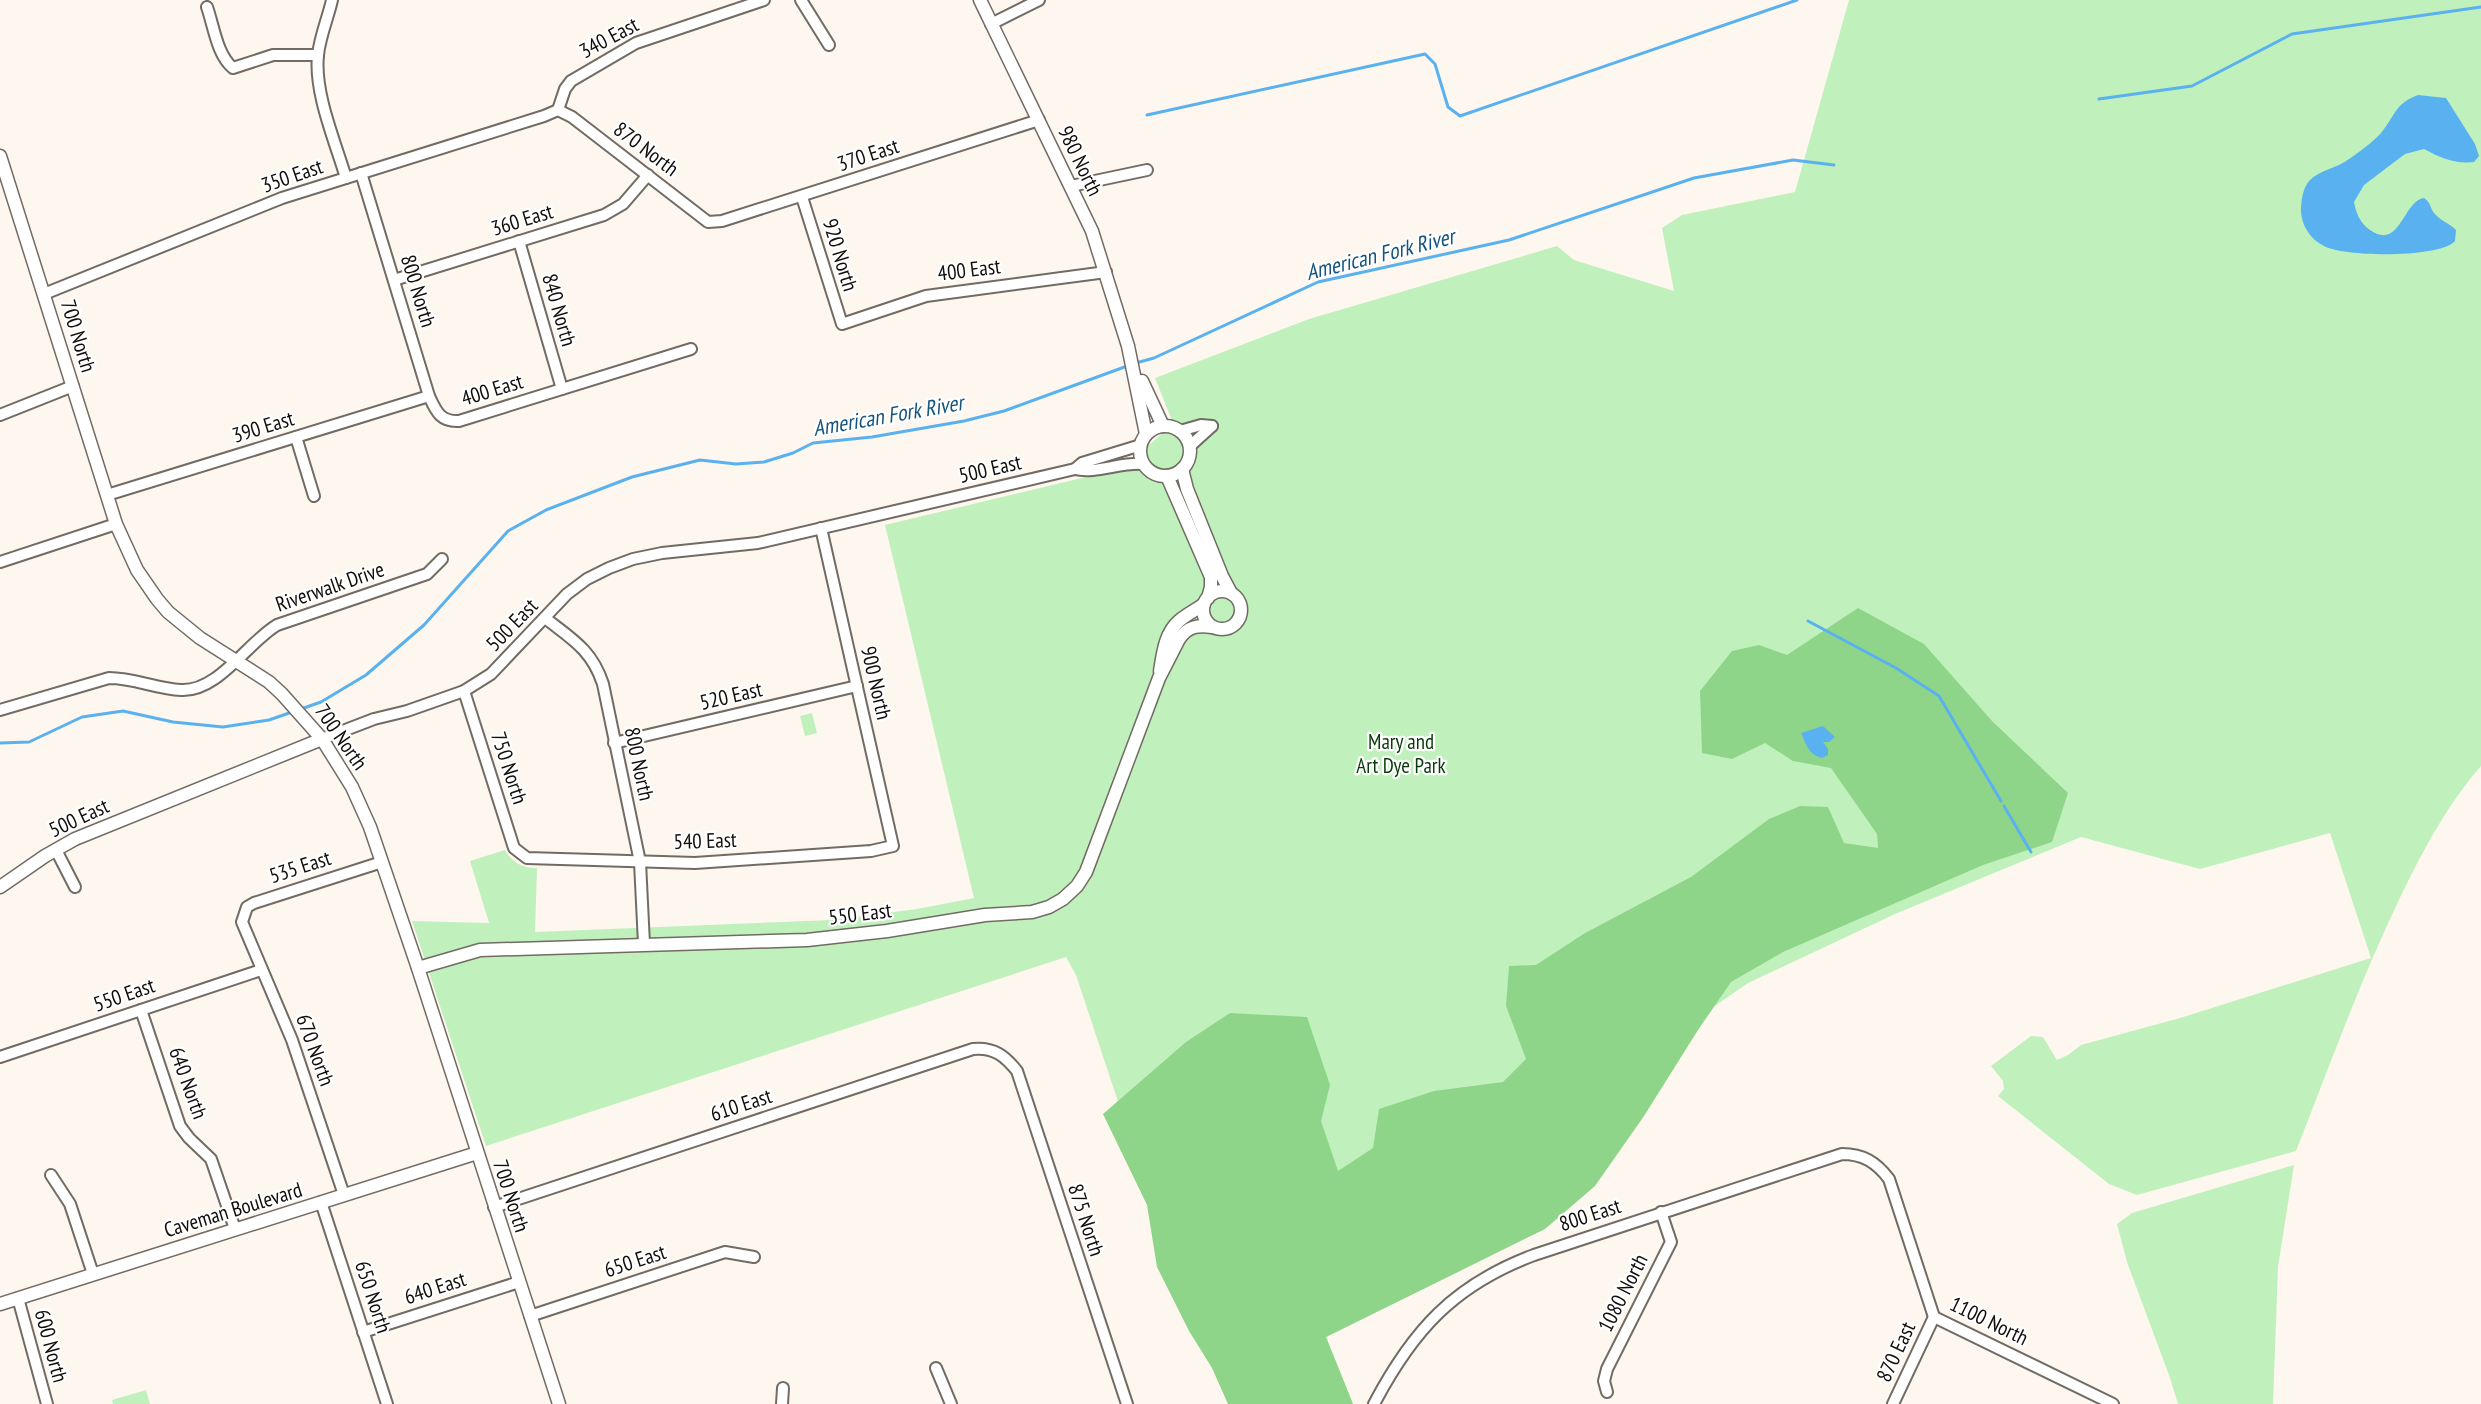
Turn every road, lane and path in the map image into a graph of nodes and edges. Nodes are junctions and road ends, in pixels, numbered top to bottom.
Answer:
1 (332, 0) edge
2 (764, 0) edge
3 (801, 0) edge
4 (980, 0) edge
5 (1039, 0) edge
6 (207, 8) dead end
7 (991, 24) junction
8 (829, 45) dead end
9 (318, 55) junction
10 (558, 110) junction
11 (1039, 120) junction
12 (0, 156) edge
13 (1147, 170) dead end
14 (361, 173) junction
15 (648, 176) junction
16 (346, 178) junction
17 (4, 184) edge
18 (1071, 186) junction
19 (802, 197) junction
20 (708, 222) joint
21 (519, 241) junction
22 (1106, 272) junction
23 (394, 280) junction
24 (44, 294) junction
25 (842, 324) joint
26 (691, 349) dead end
27 (1139, 382) junction
28 (73, 386) junction
29 (562, 389) junction
30 (429, 396) junction
31 (0, 415) edge
32 (442, 418) joint
33 (1163, 426) junction
34 (1180, 431) junction
35 (296, 437) junction
36 (1143, 439) junction
37 (1190, 446) junction
38 (1143, 464) junction
39 (1075, 469) junction
40 (1182, 469) junction
41 (1167, 476) junction
42 (107, 495) junction
43 (314, 496) dead end
44 (116, 524) junction
45 (821, 528) junction
46 (442, 559) dead end
47 (0, 562) edge
48 (1231, 593) junction
49 (1206, 601) junction
50 (545, 618) junction
51 (1212, 627) junction
52 (236, 661) junction
53 (1159, 678) junction
54 (857, 686) junction
55 (464, 691) junction
56 (0, 711) edge
57 (322, 739) junction
58 (614, 743) junction
59 (893, 846) joint
60 (56, 850) junction
61 (519, 854) joint
62 (382, 862) junction
63 (640, 862) junction
64 (1, 884) edge
65 (75, 887) dead end
66 (242, 922) joint
67 (644, 944) junction
68 (418, 968) junction
69 (261, 970) junction
70 (141, 1010) junction
71 (1000, 1054) joint
72 (0, 1057) edge
73 (477, 1153) junction
74 (1873, 1162) joint
75 (51, 1175) dead end
76 (344, 1195) junction
77 (321, 1202) junction
78 (494, 1207) junction
79 (1661, 1212) junction
80 (235, 1229) junction
81 (754, 1257) dead end
82 (93, 1274) junction
83 (519, 1282) junction
84 (18, 1298) junction
85 (0, 1304) edge
86 (530, 1316) junction
87 (1934, 1317) junction
88 (363, 1332) junction
89 (936, 1368) dead end
90 (783, 1388) dead end
91 (1607, 1392) dead end
92 (47, 1404) edge
93 (387, 1404) edge
94 (559, 1404) edge
95 (782, 1404) edge
96 (951, 1404) edge
97 (1127, 1404) edge
98 (1374, 1404) edge
99 (1893, 1404) edge
100 (2113, 1404) edge

1 - 9 street
2 - 10 street, 340 East
3 - 8 street
4 - 7 street, 980 North
5 - 7 street
6 - 9 street
7 - 11 street, 980 North
9 - 16 street
10 - 14 street, 350 East
10 - 15 street, 870 North
11 - 18 street, 980 North
11 - 19 street, 370 East
12 - 17 street, 700 North
13 - 18 street
14 - 16 street, 350 East
14 - 23 street, 800 North
15 - 20 street, 870 North
15 - 21 street, 360 East
16 - 24 street, 350 East
17 - 24 street, 700 North
18 - 22 street, 980 North
19 - 20 street, 370 East
19 - 25 street, 920 North
21 - 23 street, 360 East
21 - 29 street, 840 North
22 - 25 street, 400 East
22 - 27 street, 980 North
23 - 30 street, 800 North
24 - 28 street, 700 North
26 - 29 street, 400 East
27 - 33 street, 980 North
27 - 36 street, 980 North
28 - 31 street
28 - 42 street, 700 North
29 - 32 street, 400 East
30 - 32 street, 800 North
30 - 35 street, 390 East
33 - 34 street
33 - 36 street
34 - 37 street
34 - 37 street
35 - 42 street, 390 East
35 - 43 street
36 - 38 street
36 - 39 street, 500 East
37 - 40 street
38 - 39 street, 500 East
38 - 41 street
39 - 45 street, 500 East
40 - 41 street
40 - 48 street
41 - 49 street
42 - 44 street, 700 North
44 - 47 street
44 - 52 street, 700 North
45 - 50 street, 500 East
45 - 54 street, 900 North
46 - 52 street, Riverwalk Drive
48 - 49 street
48 - 51 street
49 - 51 street
49 - 53 street, 550 East
50 - 55 street, 500 East
50 - 58 street, 800 North
51 - 53 street, 550 East
52 - 56 street, Riverwalk Drive
52 - 57 street, 700 North
53 - 67 street, 550 East
54 - 58 street, 520 East
54 - 59 street, 900 North
55 - 57 street, 500 East
55 - 61 street, 750 North
57 - 60 street, 500 East
57 - 62 street, 700 North
58 - 63 street, 800 North
59 - 63 street, 540 East
60 - 64 street, 500 East
60 - 65 street
61 - 63 street, 540 East
62 - 66 street, 535 East
62 - 68 street, 700 North
63 - 67 street, 800 North
66 - 69 street, 670 North
67 - 68 street, 550 East
68 - 73 street, 700 North
69 - 70 street, 550 East
69 - 76 street, 670 North
70 - 72 street, 550 East
70 - 80 street, 640 North
71 - 78 street, 610 East
71 - 97 street, 875 North
73 - 76 street, Caveman Boulevard
73 - 78 street, 700 North
74 - 79 street, 800 East
74 - 87 street, 1100 North
75 - 82 street
76 - 77 street, Caveman Boulevard
77 - 80 street, Caveman Boulevard
77 - 88 street, 650 North
78 - 83 street, 700 North
79 - 91 street, 1080 North
79 - 98 street, 800 East
80 - 82 street, Caveman Boulevard
81 - 86 street, 650 East
82 - 84 street, Caveman Boulevard
83 - 86 street, 700 North
83 - 88 street, 640 East
84 - 85 street, Caveman Boulevard
84 - 92 street, 600 North
86 - 94 street, 700 North
87 - 99 street, 870 East
87 - 100 street, 1100 North
88 - 93 street, 650 North
89 - 96 street
90 - 95 street

